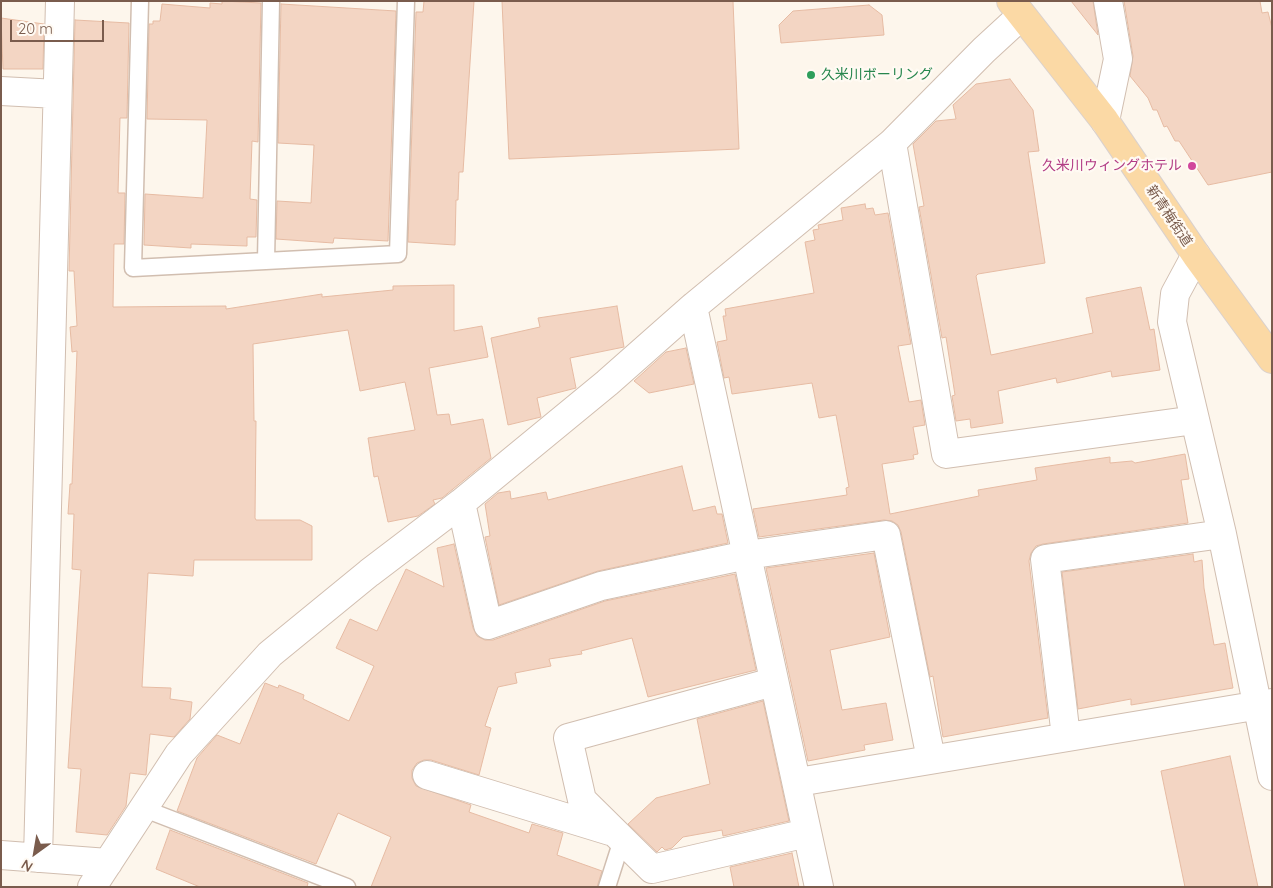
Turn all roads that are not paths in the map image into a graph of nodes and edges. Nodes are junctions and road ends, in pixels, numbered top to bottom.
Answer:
1 (60, 1) edge
2 (140, 1) edge
3 (272, 1) edge
4 (406, 1) edge
5 (1108, 1) edge
6 (1019, 7) edge
7 (1, 91) edge
8 (57, 94) junction
9 (1105, 121) junction
10 (892, 143) junction
11 (1196, 254) junction
12 (266, 261) junction
13 (693, 307) junction
14 (1272, 359) edge
15 (1195, 420) junction
16 (461, 503) junction
17 (1222, 534) junction
18 (747, 555) junction
19 (773, 682) junction
20 (1265, 704) edge
21 (1066, 737) junction
22 (931, 759) junction
23 (427, 775) dead end
24 (1272, 776) edge
25 (798, 782) junction
26 (142, 808) junction
27 (808, 833) junction
28 (618, 836) junction
29 (1, 855) edge
30 (38, 858) junction
31 (108, 863) junction
32 (92, 887) edge
33 (347, 887) edge
34 (607, 887) edge
35 (819, 887) edge

1 - 8 street
2 - 12 lane
3 - 12 lane
4 - 12 lane
5 - 9 street
6 - 9 main road, 新青梅街道
6 - 10 street
7 - 8 street
8 - 30 street
9 - 11 main road, 新青梅街道
10 - 13 street
10 - 15 street
11 - 14 main road, 新青梅街道
11 - 15 street
13 - 16 street
13 - 18 street
15 - 17 street
16 - 18 street
16 - 26 street
17 - 20 street
17 - 21 street
18 - 19 street
18 - 22 street
19 - 25 street
19 - 28 street
20 - 21 street
20 - 24 street
21 - 22 street
22 - 25 street
23 - 28 street
25 - 27 street
26 - 31 street
26 - 33 lane
27 - 28 street
27 - 35 street
28 - 34 lane
29 - 30 street
30 - 31 street
31 - 32 street

